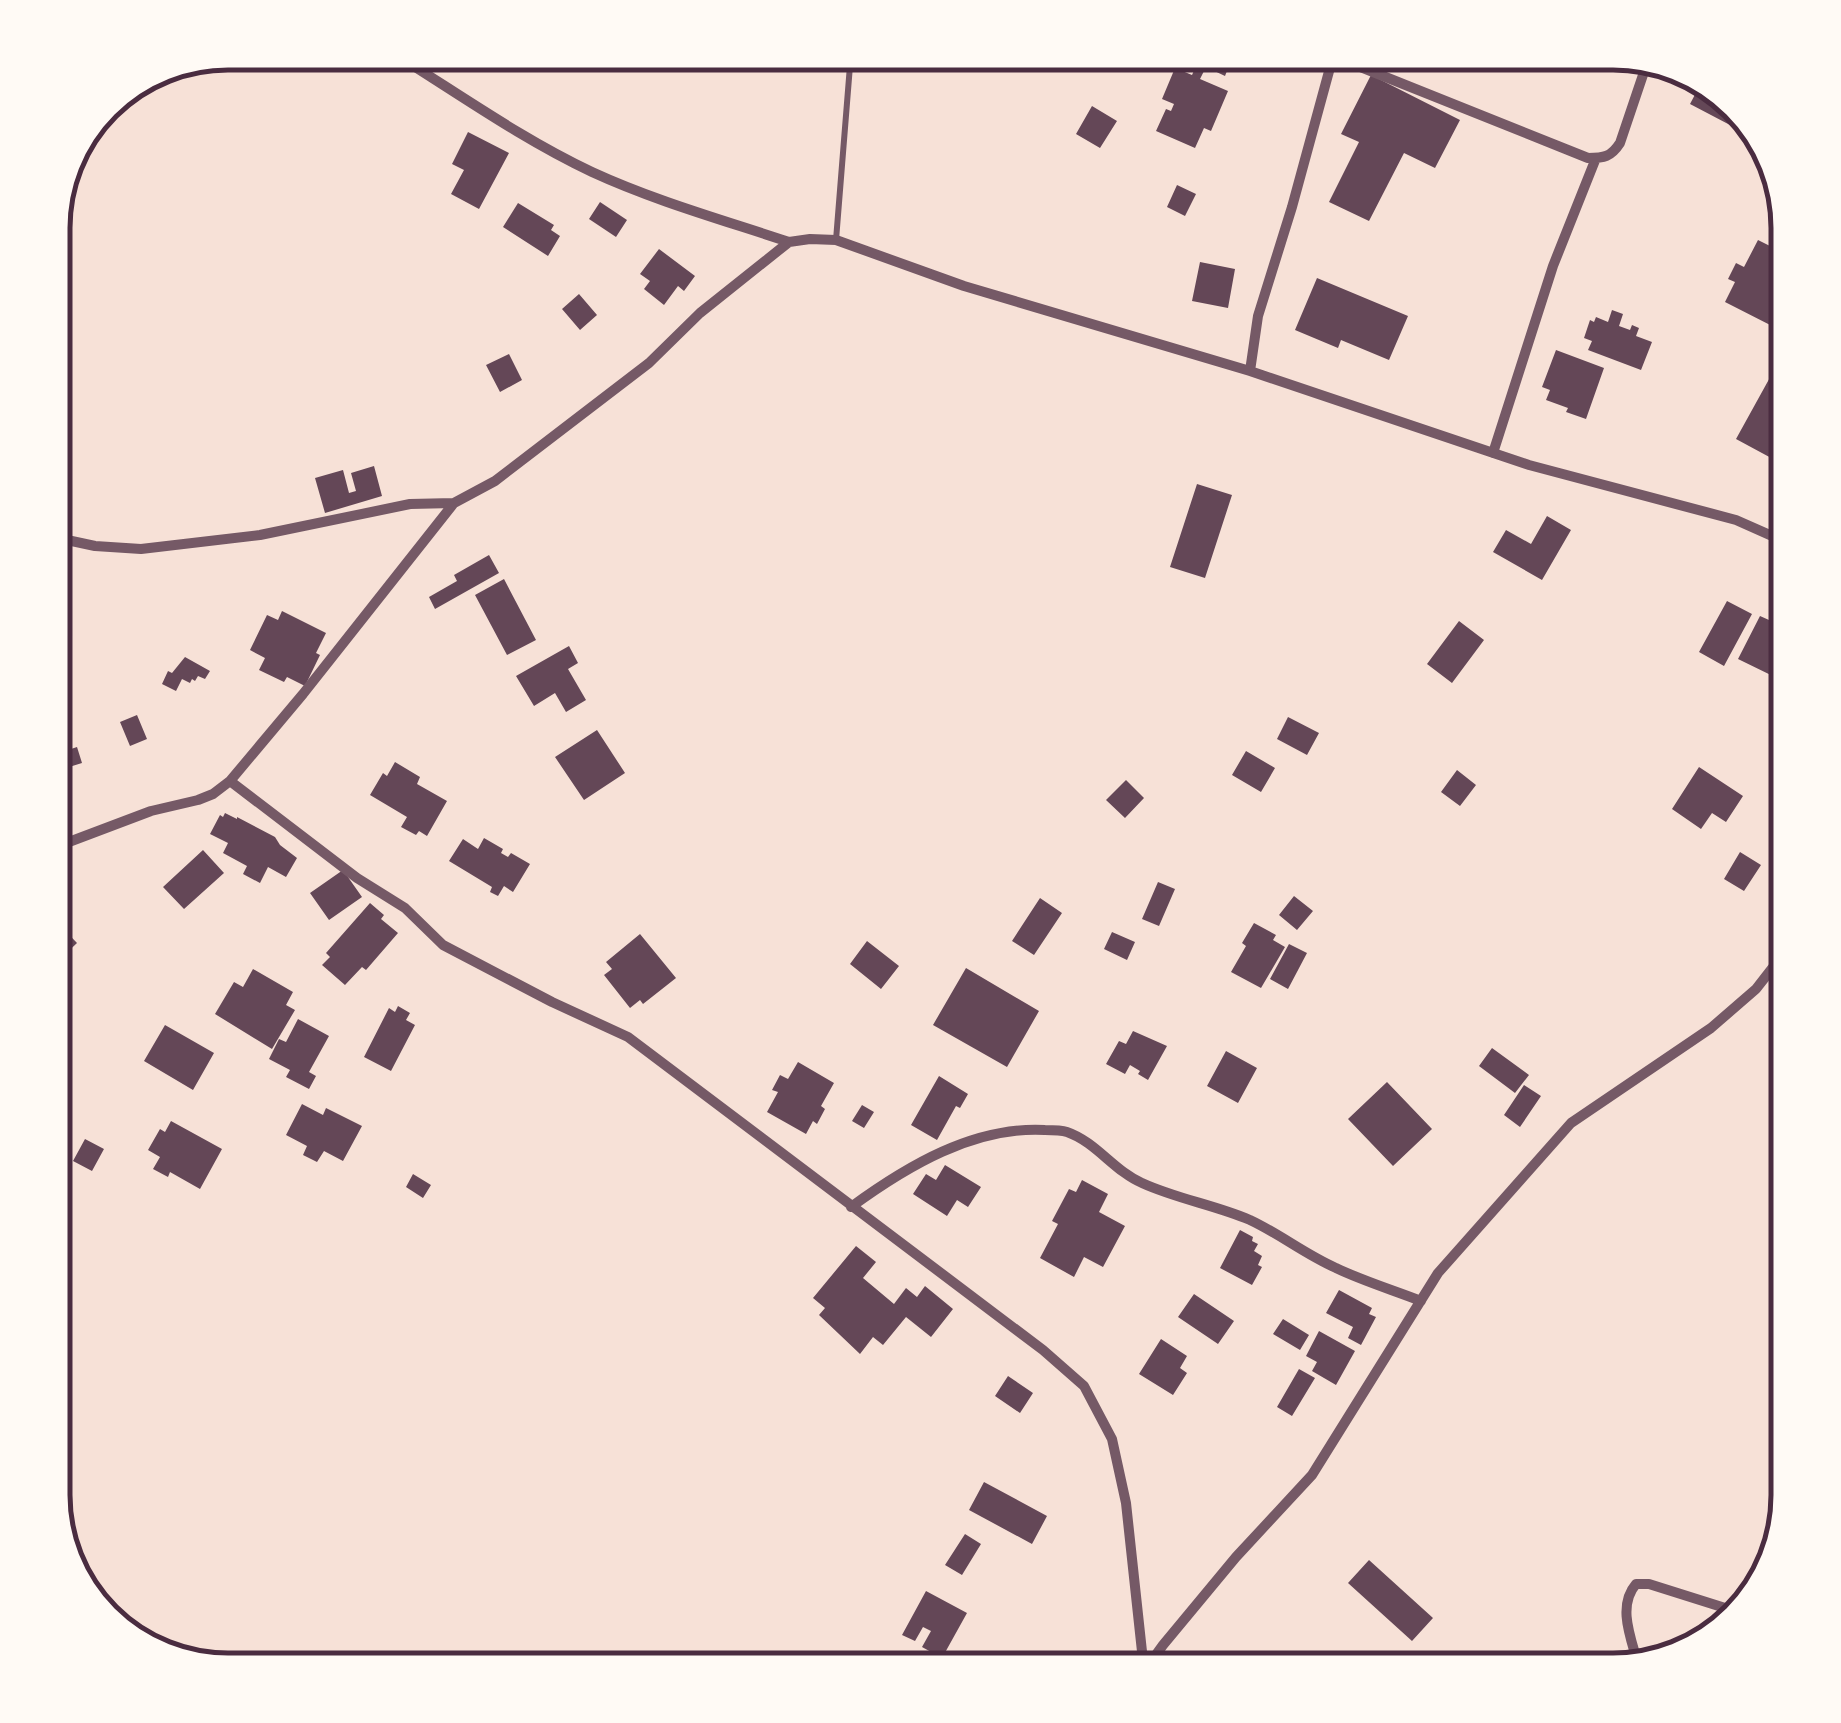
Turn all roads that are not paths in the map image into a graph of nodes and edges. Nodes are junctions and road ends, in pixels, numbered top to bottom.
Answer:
1 (421, 70) edge
2 (850, 70) edge
3 (1330, 70) edge
4 (1373, 70) edge
5 (1644, 73) edge
6 (1596, 158) junction
7 (836, 240) junction
8 (788, 242) junction
9 (1250, 371) junction
10 (1492, 453) junction
11 (454, 503) junction
12 (1771, 535) edge
13 (70, 541) edge
14 (230, 781) junction
15 (70, 842) edge
16 (1771, 970) edge
17 (851, 1207) junction
18 (1421, 1301) junction
19 (1724, 1608) edge
20 (1635, 1651) edge
21 (1143, 1653) edge
22 (1157, 1653) edge

1 - 8 street
2 - 7 lane
3 - 9 street
4 - 6 street
5 - 6 street
6 - 10 street
7 - 8 street
7 - 9 street
8 - 11 street
9 - 10 street
10 - 12 street
11 - 13 street
11 - 14 street
14 - 15 street
14 - 17 street
16 - 18 street
17 - 18 street
17 - 21 street
18 - 22 street
19 - 20 street

